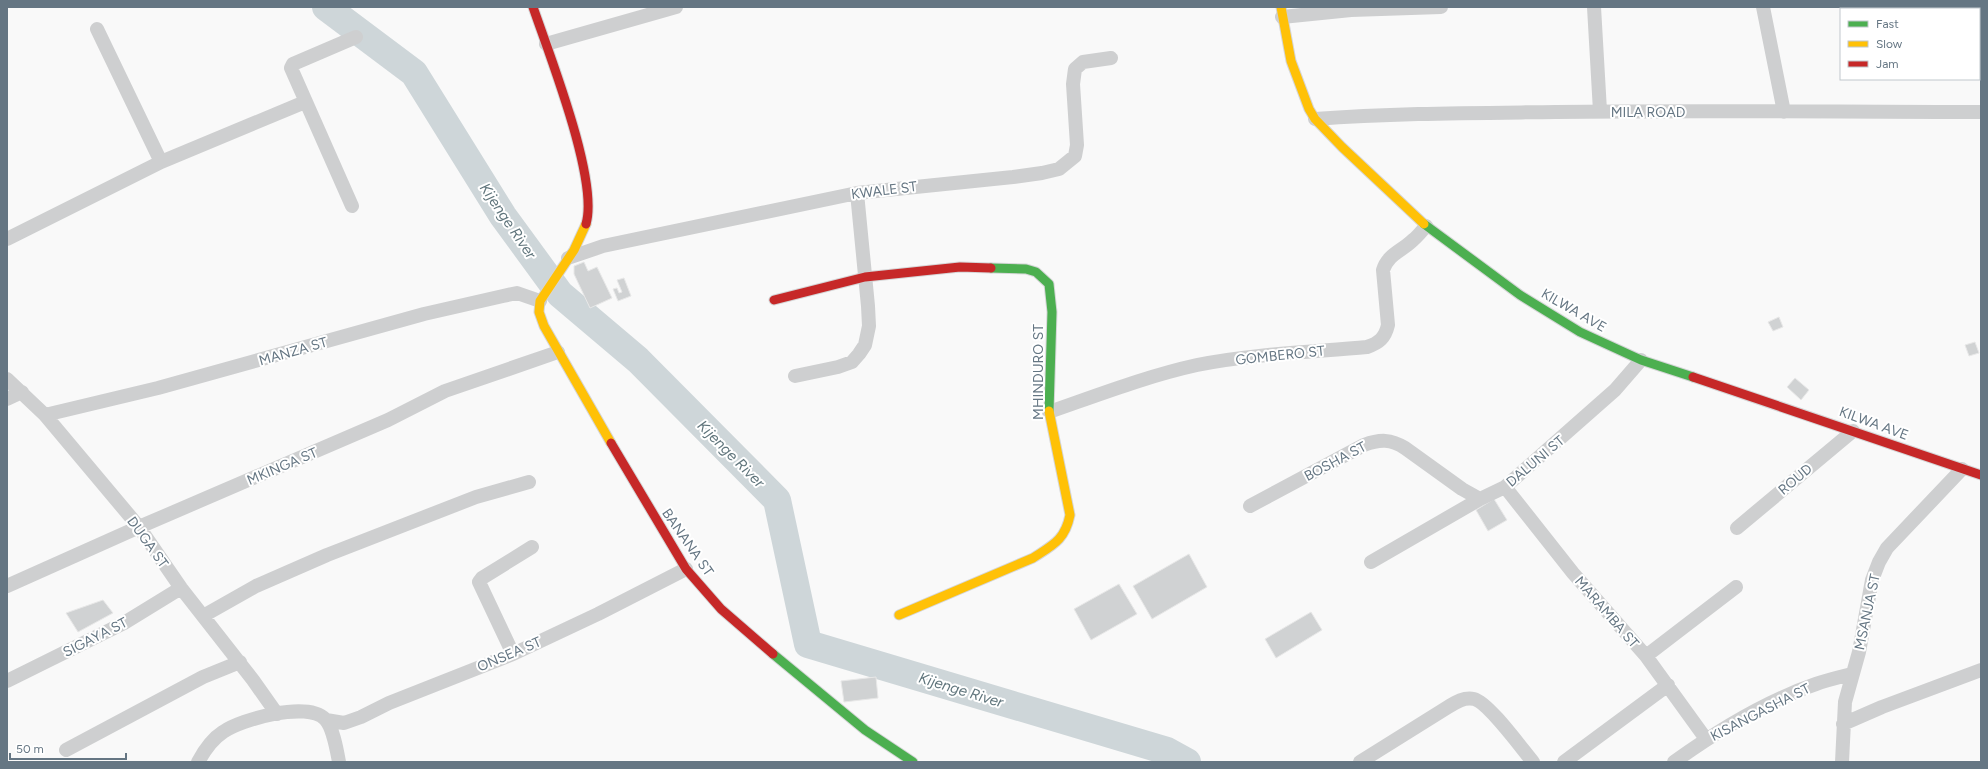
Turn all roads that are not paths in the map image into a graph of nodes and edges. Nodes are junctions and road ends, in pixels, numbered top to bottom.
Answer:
1 (533, 7) edge
2 (676, 7) edge
3 (1424, 7) edge
4 (1441, 7) edge
5 (1594, 7) edge
6 (1763, 7) edge
7 (1281, 12) edge
8 (97, 29) dead end
9 (356, 37) dead end
10 (546, 44) junction
11 (1111, 58) dead end
12 (306, 102) junction
13 (1600, 111) junction
14 (1784, 112) junction
15 (1981, 112) edge
16 (1315, 119) junction
17 (161, 162) junction
18 (857, 192) junction
19 (352, 206) dead end
20 (1426, 226) junction
21 (7, 239) edge
22 (568, 258) junction
23 (865, 278) junction
24 (543, 297) junction
25 (774, 300) dead end
26 (558, 352) junction
27 (1641, 360) junction
28 (795, 376) dead end
29 (7, 379) edge
30 (22, 392) junction
31 (7, 399) edge
32 (1049, 412) junction
33 (45, 415) junction
34 (1853, 431) junction
35 (1962, 469) junction
36 (1981, 475) edge
37 (529, 482) dead end
38 (1505, 487) junction
39 (1480, 499) junction
40 (1250, 506) dead end
41 (139, 527) junction
42 (1737, 528) dead end
43 (532, 547) dead end
44 (1371, 562) dead end
45 (686, 569) junction
46 (7, 586) edge
47 (1736, 587) dead end
48 (181, 588) junction
49 (899, 615) dead end
50 (203, 616) junction
51 (513, 654) junction
52 (1646, 656) junction
53 (240, 662) junction
54 (1981, 670) edge
55 (1852, 674) junction
56 (7, 681) edge
57 (1668, 685) junction
58 (277, 714) junction
59 (326, 720) junction
60 (1843, 724) junction
61 (1706, 739) junction
62 (66, 750) dead end
63 (198, 762) edge
64 (339, 762) edge
65 (911, 762) edge
66 (1360, 762) edge
67 (1533, 762) edge
68 (1564, 762) edge
69 (1674, 762) edge
70 (1842, 762) edge

1 - 10 street
2 - 10 street
3 - 4 street
3 - 7 street
5 - 13 street
6 - 14 street
7 - 16 street, KILWA AVE
8 - 17 street
9 - 12 street
10 - 22 street
11 - 18 street, KWALE ST
12 - 17 street
12 - 19 street
13 - 14 street, MILA ROAD
13 - 16 street, MILA ROAD
14 - 15 street, MILA ROAD
16 - 20 street, KILWA AVE
17 - 21 street
18 - 22 street, KWALE ST
18 - 23 street
20 - 27 street, KILWA AVE
20 - 32 street, GOMBERO ST
22 - 24 street
23 - 25 street, MHINDURO ST
23 - 28 street
23 - 32 street, MHINDURO ST
24 - 26 street, BANANA ST
24 - 33 street, MANZA ST
26 - 41 street, MKINGA ST
26 - 45 street, BANANA ST
27 - 34 street, KILWA AVE
27 - 38 street, DALUNI ST
29 - 30 street, DUGA ST
30 - 31 street
30 - 33 street, DUGA ST
32 - 49 street, MHINDURO ST
33 - 41 street, DUGA ST
34 - 35 street, KILWA AVE
34 - 42 street, ROUD
35 - 36 street, KILWA AVE
35 - 55 street, MSANJA ST
37 - 50 street
38 - 39 street, DALUNI ST
38 - 52 street, MARAMBA ST
39 - 40 street, BOSHA ST
39 - 44 street, DALUNI ST
41 - 46 street, MKINGA ST
41 - 48 street, DUGA ST
43 - 51 street
45 - 51 street, ONSEA ST
45 - 65 street, BANANA ST
47 - 52 street
48 - 50 street, DUGA ST
48 - 56 street, SIGAYA ST
50 - 53 street, DUGA ST
51 - 59 street, ONSEA ST
52 - 57 street, MARAMBA ST
53 - 58 street, DUGA ST
53 - 62 street
54 - 60 street
55 - 60 street, MSANJA ST
55 - 61 street, KISANGASHA ST
57 - 61 street, MARAMBA ST
57 - 68 street
58 - 59 street, ONSEA ST
58 - 63 street, ONSEA ST
59 - 64 street
60 - 70 street, MSANJA ST
61 - 69 street, KISANGASHA ST
66 - 67 street

